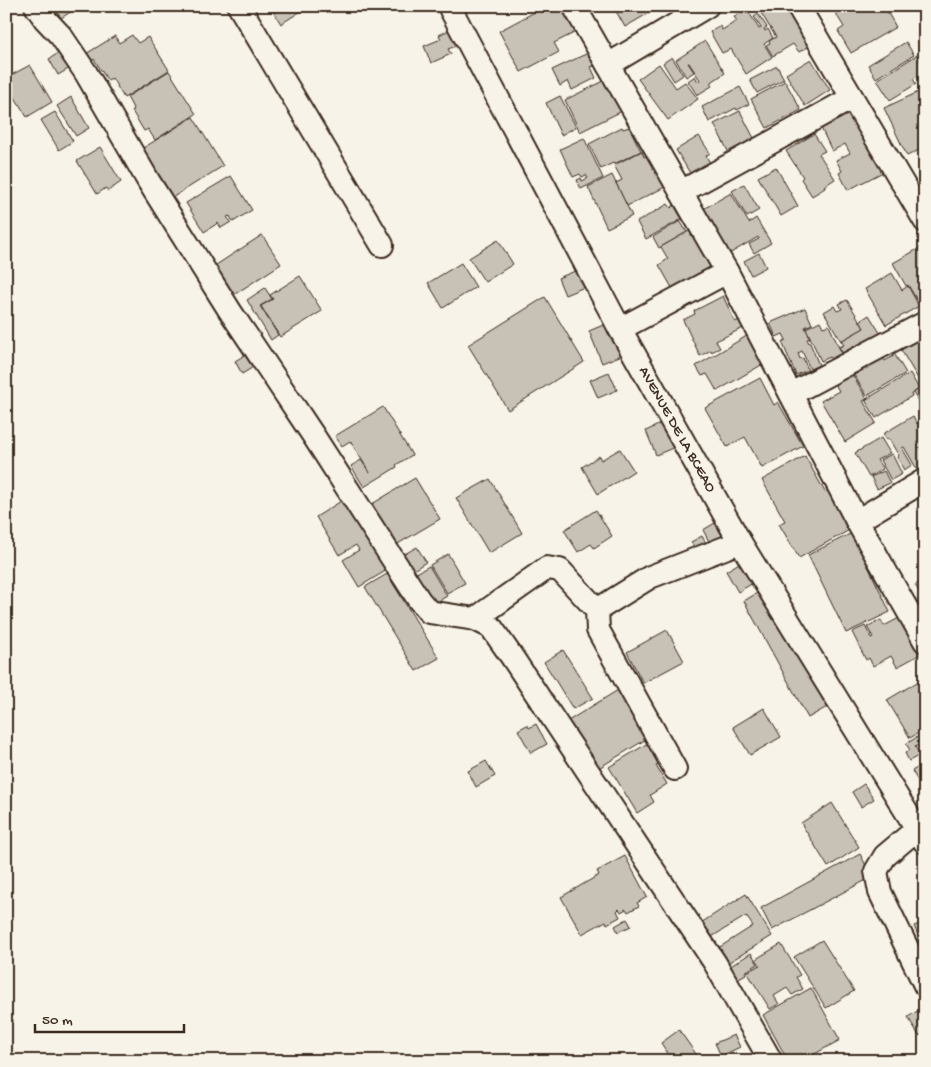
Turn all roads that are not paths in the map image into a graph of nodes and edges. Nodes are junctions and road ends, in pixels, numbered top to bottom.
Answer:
1 (36, 6) edge
2 (239, 6) edge
3 (449, 6) edge
4 (574, 6) edge
5 (707, 6) edge
6 (798, 6) edge
7 (608, 65) junction
8 (852, 98) junction
9 (681, 192) junction
10 (925, 222) edge
11 (382, 245) dead end
12 (727, 272) junction
13 (925, 323) edge
14 (620, 330) junction
15 (791, 394) junction
16 (925, 480) edge
17 (857, 521) junction
18 (740, 542) junction
19 (597, 610) junction
20 (475, 619) junction
21 (925, 641) edge
22 (676, 769) dead end
23 (922, 832) edge
24 (925, 985) edge
25 (771, 1061) edge

1 - 20 street
2 - 11 street
3 - 14 street, AVENUE DE LA BCEAO
4 - 7 street
5 - 7 street
6 - 8 street
7 - 9 street
8 - 9 street
8 - 10 street
9 - 12 street
12 - 14 street
12 - 15 street
13 - 15 street
14 - 18 street, AVENUE DE LA BCEAO
15 - 17 street
16 - 17 street
17 - 21 street
18 - 19 street
18 - 23 street, AVENUE DE LA BCEAO
19 - 20 street
19 - 22 street
20 - 25 street
23 - 24 street

